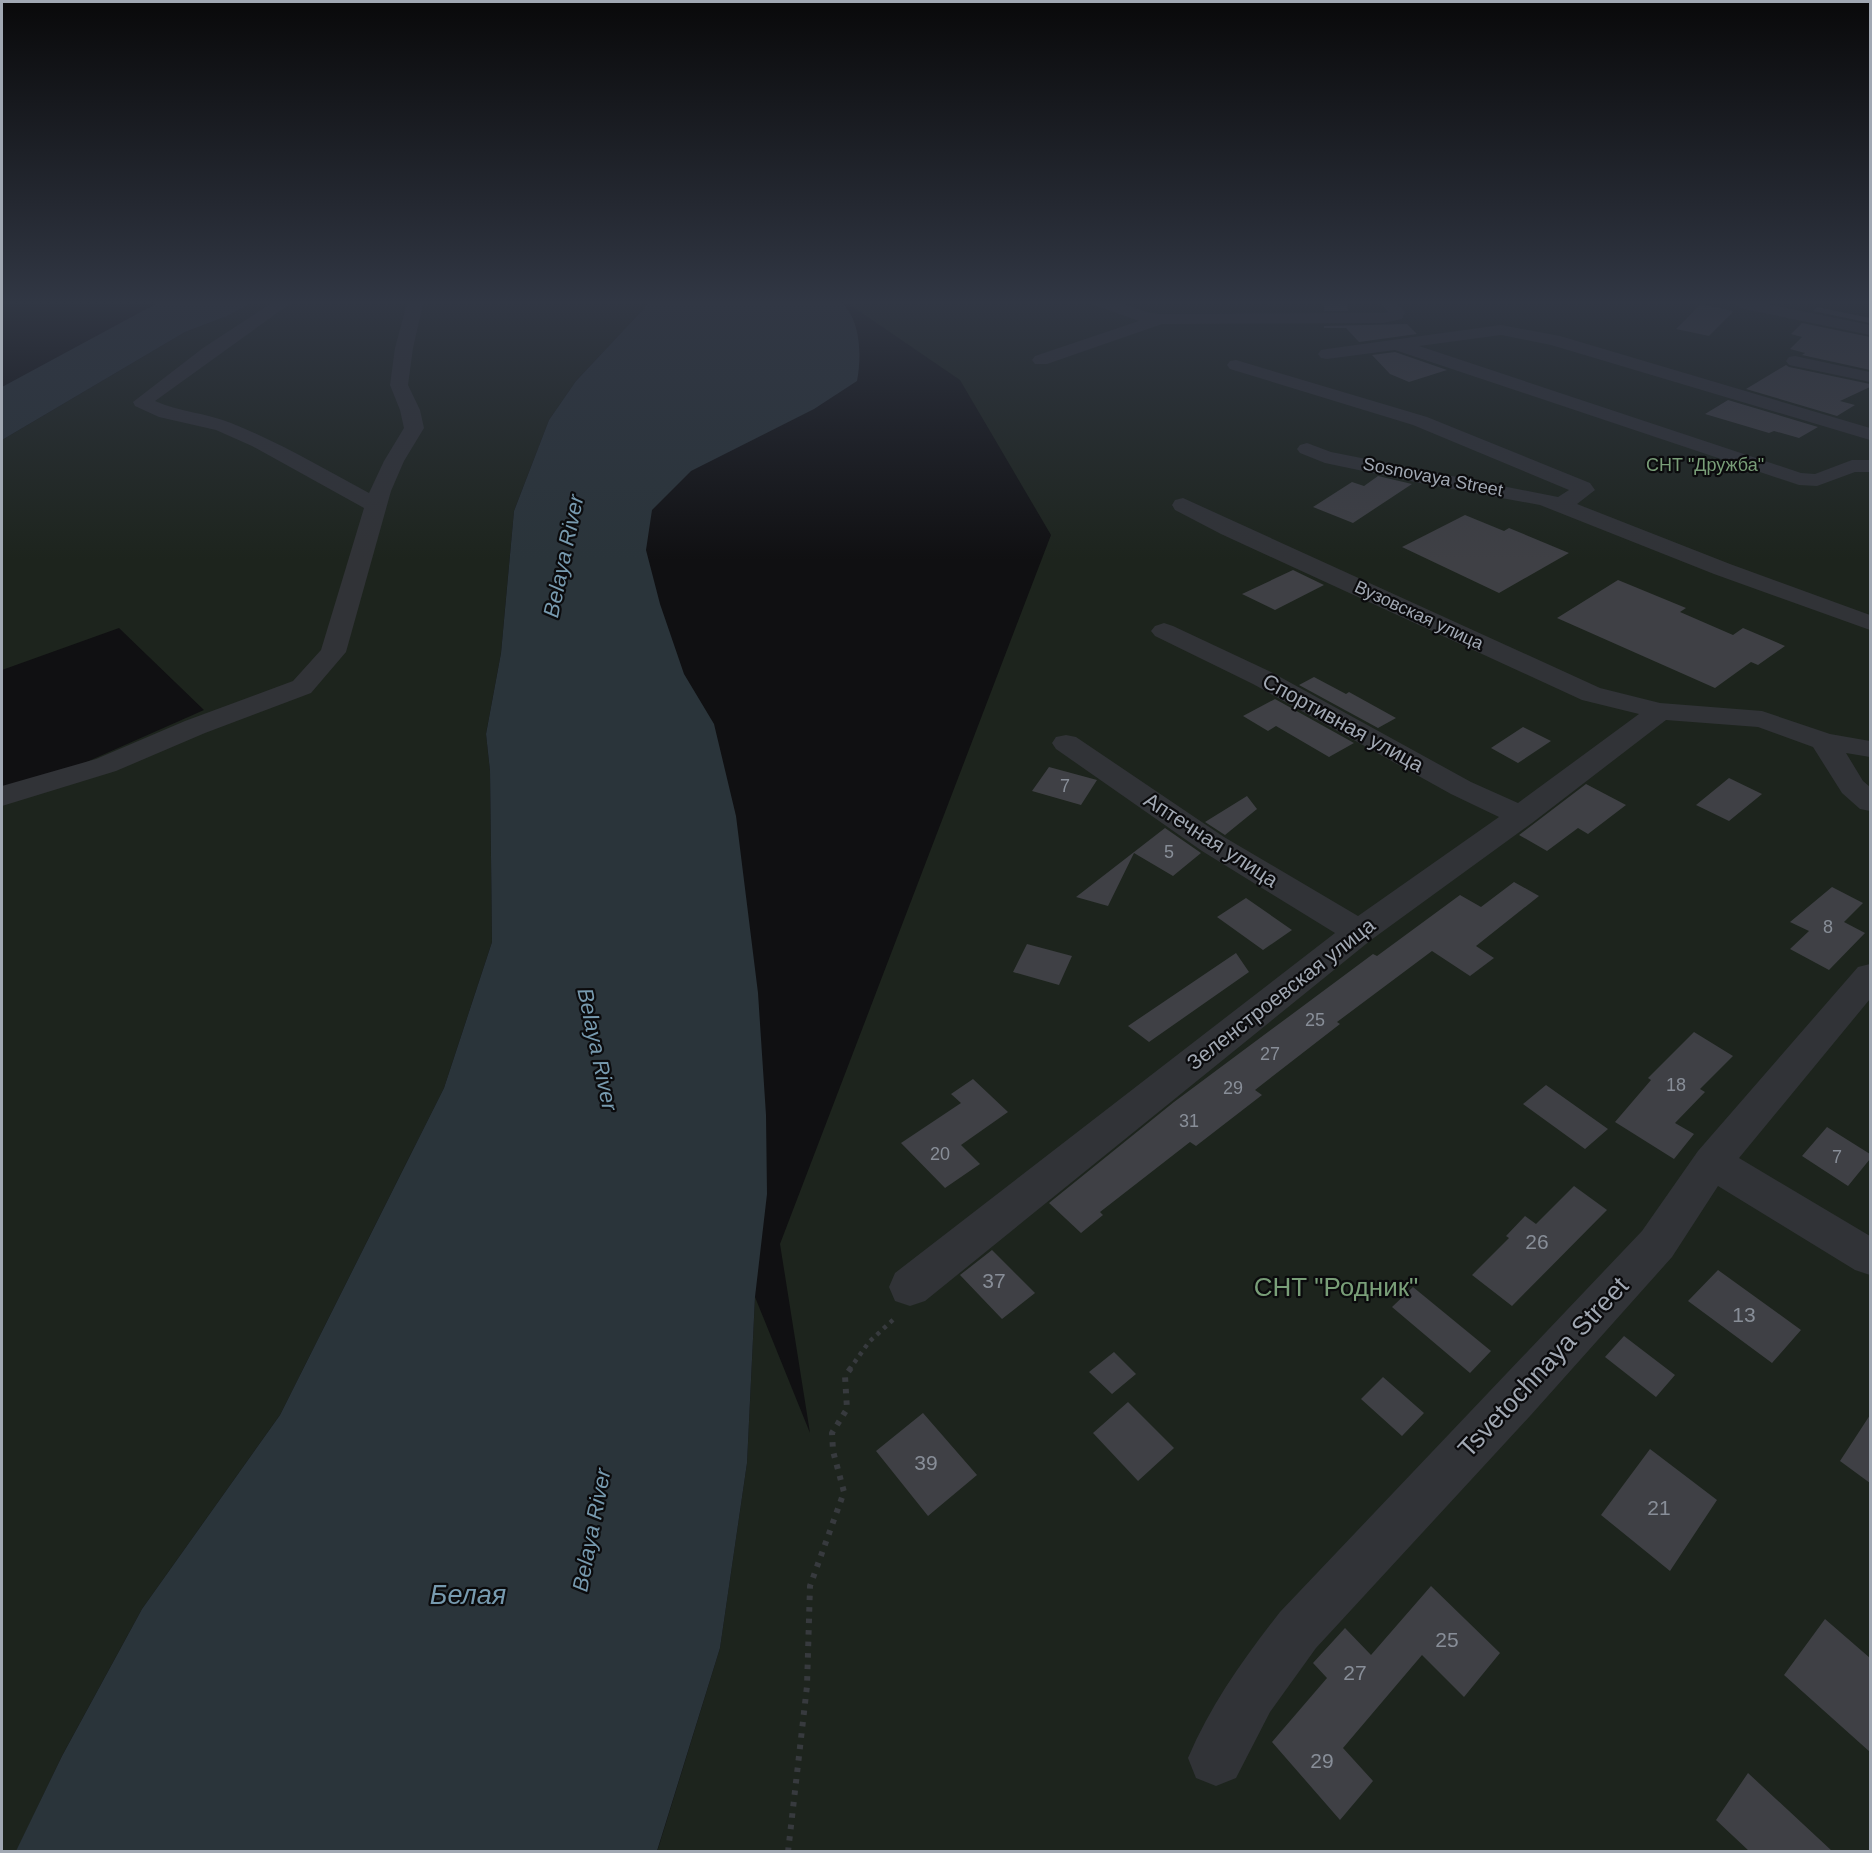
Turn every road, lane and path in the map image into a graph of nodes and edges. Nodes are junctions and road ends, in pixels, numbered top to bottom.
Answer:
1 (162, 386) edge
2 (400, 386) edge
3 (1307, 386) edge
4 (1518, 386) edge
5 (1710, 386) edge
6 (1870, 434) edge
7 (1307, 449) dead end
8 (1870, 466) edge
9 (1560, 504) junction
10 (1183, 505) dead end
11 (376, 506) junction
12 (1870, 622) edge
13 (1164, 631) dead end
14 (1660, 711) junction
15 (1824, 741) junction
16 (1066, 743) dead end
17 (1870, 749) edge
18 (2, 797) edge
19 (1870, 802) edge
20 (1521, 816) junction
21 (1359, 932) junction
22 (1870, 976) edge
23 (1712, 1162) junction
24 (1870, 1257) edge
25 (910, 1287) joint
26 (1216, 1758) dead end
27 (788, 1851) edge

1 - 11 street
2 - 11 street
3 - 9 street, Sosnovaya Street
4 - 8 street
5 - 6 street
7 - 9 street, Sosnovaya Street
9 - 12 street
10 - 14 street, Вузовская улица
11 - 18 street
13 - 20 street, Спортивная улица
14 - 15 street, Вузовская улица
14 - 20 street, Зеленстроевская улица
15 - 17 street, Вузовская улица
15 - 19 street
16 - 21 street, Аптечная улица
20 - 21 street, Зеленстроевская улица
21 - 25 street, Зеленстроевская улица
22 - 23 street, Tsvetochnaya Street
23 - 24 street
23 - 26 street, Tsvetochnaya Street
25 - 27 path

